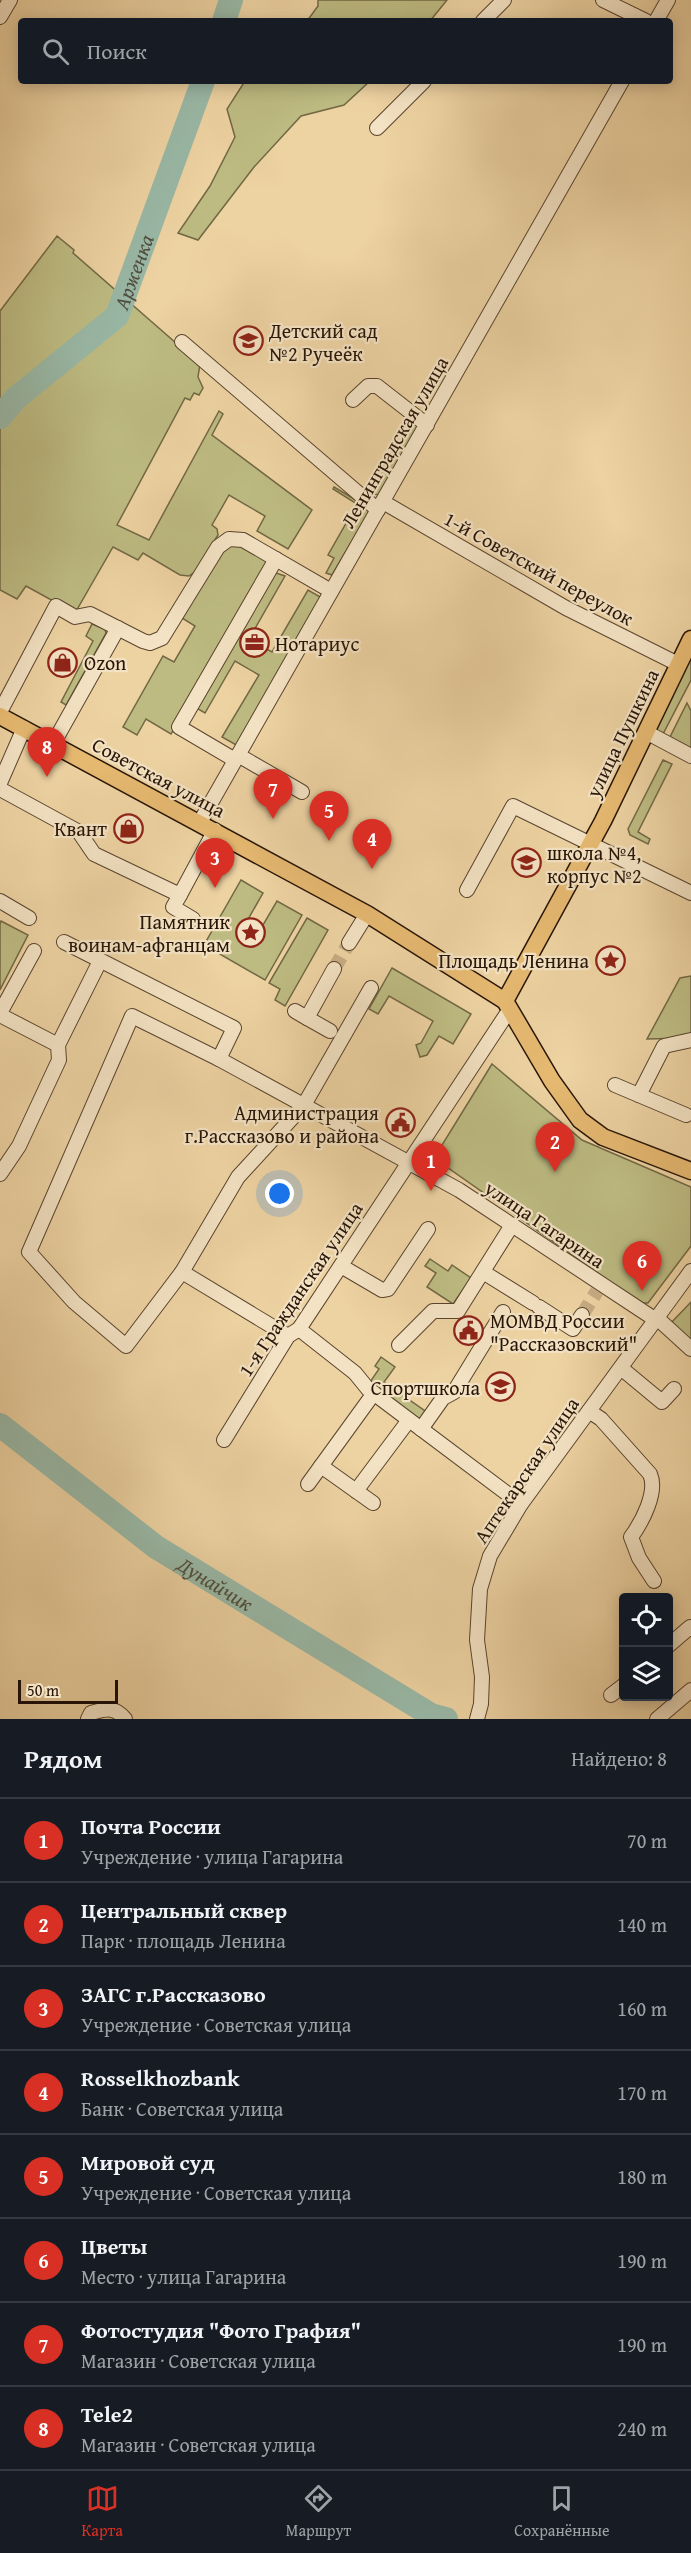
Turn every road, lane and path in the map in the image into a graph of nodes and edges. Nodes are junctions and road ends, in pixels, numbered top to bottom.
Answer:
1 (10, 0) edge
2 (504, 0) edge
3 (603, 0) edge
4 (668, 0) edge
5 (0, 17) edge
6 (486, 18) edge
7 (640, 18) edge
8 (658, 18) edge
9 (421, 84) edge
10 (620, 84) edge
11 (377, 128) dead end
12 (182, 342) dead end
13 (353, 400) dead end
14 (426, 425) junction
15 (380, 506) junction
16 (276, 559) junction
17 (331, 591) junction
18 (118, 628) junction
19 (691, 639) edge
20 (678, 664) junction
21 (0, 714) edge
22 (24, 728) junction
23 (646, 732) junction
24 (53, 744) junction
25 (691, 756) edge
26 (237, 757) junction
27 (0, 783) edge
28 (0, 789) edge
29 (302, 792) dead end
30 (208, 826) junction
31 (590, 845) junction
32 (467, 890) dead end
33 (691, 893) edge
34 (180, 895) junction
35 (0, 901) edge
36 (367, 914) junction
37 (29, 918) dead end
38 (193, 919) dead end
39 (64, 942) dead end
40 (349, 944) tunnel mouth
41 (34, 951) dead end
42 (440, 959) dead end
43 (100, 961) junction
44 (334, 969) tunnel mouth
45 (483, 987) junction
46 (372, 988) dead end
47 (507, 1005) junction
48 (0, 1014) edge
49 (330, 1031) dead end
50 (691, 1040) edge
51 (58, 1045) junction
52 (219, 1059) junction
53 (615, 1085) dead end
54 (639, 1095) junction
55 (304, 1105) junction
56 (686, 1115) dead end
57 (411, 1162) junction
58 (691, 1171) edge
59 (0, 1174) edge
60 (512, 1225) junction
61 (428, 1229) dead end
62 (341, 1266) junction
63 (182, 1272) junction
64 (483, 1272) junction
65 (690, 1275) edge
66 (503, 1312) dead end
67 (582, 1315) tunnel mouth
68 (656, 1319) junction
69 (293, 1332) junction
70 (399, 1345) dead end
71 (691, 1349) edge
72 (621, 1368) junction
73 (674, 1389) dead end
74 (374, 1394) junction
75 (589, 1411) junction
76 (409, 1420) junction
77 (422, 1429) junction
78 (224, 1440) dead end
79 (321, 1466) junction
80 (308, 1484) dead end
81 (356, 1491) junction
82 (373, 1503) dead end
83 (521, 1504) junction
84 (654, 1581) dead end
85 (691, 1629) edge
86 (673, 1642) edge
87 (619, 1689) edge
88 (691, 1690) edge
89 (611, 1695) dead end
90 (88, 1719) edge
91 (125, 1719) edge
92 (477, 1719) edge
93 (657, 1719) edge

1 - 5 street
2 - 6 street
3 - 7 street
4 - 8 street
9 - 11 street
10 - 14 street, Ленинградская улица
12 - 15 street, 1-й Советский переулок
13 - 14 street
14 - 15 street, Ленинградская улица
15 - 17 street, Ленинградская улица
15 - 20 street, 1-й Советский переулок
16 - 17 street
16 - 18 street
16 - 26 street
17 - 26 street, Ленинградская улица
18 - 21 street
18 - 24 street
19 - 20 main road, улица Пушкина
20 - 23 main road, улица Пушкина
21 - 22 main road, Советская улица
22 - 24 main road, Советская улица
22 - 27 street
23 - 25 street
23 - 31 main road, улица Пушкина
24 - 30 main road, Советская улица
26 - 29 street
26 - 30 street, Ленинградская улица
28 - 34 street
30 - 34 street, Ленинградская улица
30 - 36 main road, Советская улица
31 - 32 street
31 - 33 street
31 - 47 main road
34 - 38 street
35 - 37 street
36 - 40 street
36 - 45 main road, Советская улица
39 - 43 street
41 - 48 street
42 - 45 main road, Советская улица
43 - 51 street
43 - 52 street
44 - 49 street
45 - 47 main road, Советская улица
46 - 55 street
47 - 57 street, 1-я Гражданская улица
47 - 58 main road
48 - 51 street
50 - 54 street
51 - 59 street
52 - 55 street, улица Гагарина
52 - 63 street, улица Гагарина
53 - 54 street
54 - 56 street
55 - 57 street, улица Гагарина
55 - 63 street
57 - 60 street, улица Гагарина
57 - 62 street, 1-я Гражданская улица
60 - 64 street
60 - 68 street, улица Гагарина
61 - 62 street
62 - 69 street, 1-я Гражданская улица
63 - 69 street
64 - 67 street
64 - 70 street
65 - 68 street, Аптекарская улица
66 - 77 street
68 - 71 street, улица Гагарина
68 - 72 street, Аптекарская улица
69 - 74 street
69 - 78 street, 1-я Гражданская улица
72 - 73 street
72 - 75 street, Аптекарская улица
74 - 76 street
74 - 79 street
75 - 83 street, Аптекарская улица
75 - 84 street
76 - 77 street
76 - 81 street
77 - 83 street
79 - 80 street
79 - 81 street
81 - 82 street
83 - 92 street, Аптекарская улица
85 - 86 street
87 - 89 street
88 - 93 street
90 - 91 street

